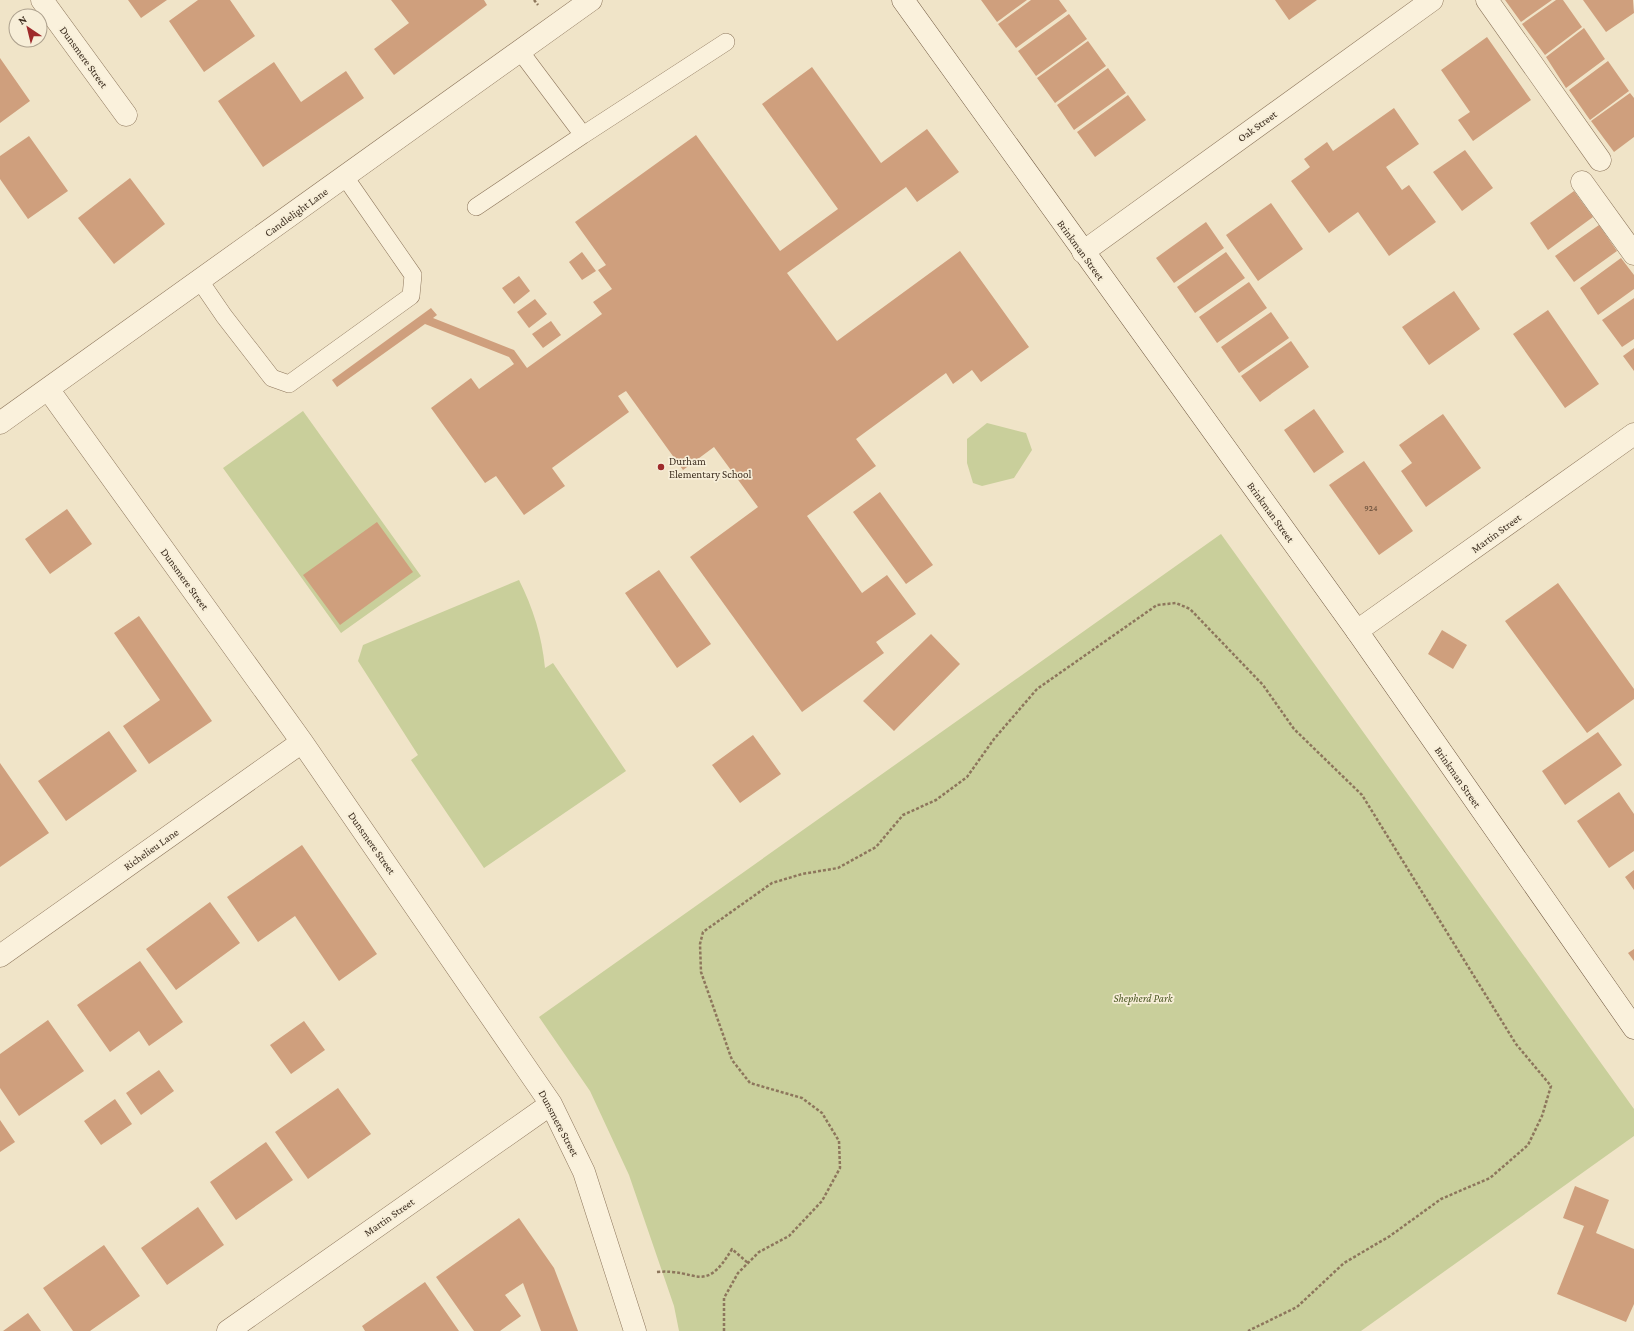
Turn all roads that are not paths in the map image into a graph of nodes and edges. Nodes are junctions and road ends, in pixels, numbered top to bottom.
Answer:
1 (42, 0) edge
2 (903, 0) edge
3 (1432, 0) edge
4 (1487, 0) edge
5 (587, 1) edge
6 (1408, 7) edge
7 (726, 42) dead end
8 (520, 51) junction
9 (126, 115) dead end
10 (584, 135) junction
11 (1600, 160) dead end
12 (345, 177) junction
13 (1582, 182) dead end
14 (476, 207) dead end
15 (1083, 252) junction
16 (1634, 254) edge
17 (200, 281) junction
18 (48, 388) junction
19 (0, 423) edge
20 (1634, 434) edge
21 (1357, 632) junction
22 (302, 742) junction
23 (0, 956) edge
24 (1634, 1028) edge
25 (551, 1104) junction
26 (228, 1331) edge
27 (635, 1331) edge

1 - 9 street, Dunsmere Street
2 - 15 street, Brinkman Street
3 - 6 street, Oak Street
4 - 11 street
5 - 8 street, Candlelight Lane
6 - 15 street, Oak Street
7 - 10 lane
8 - 10 lane
8 - 12 street, Candlelight Lane
10 - 14 lane
12 - 17 street, Candlelight Lane
12 - 17 lane
13 - 16 street
15 - 21 street, Brinkman Street
17 - 18 street, Candlelight Lane
18 - 19 street, Candlelight Lane
18 - 22 street, Dunsmere Street
20 - 21 street, Martin Street
21 - 24 street, Brinkman Street
22 - 23 street, Richelieu Lane
22 - 25 street, Dunsmere Street
25 - 26 street, Martin Street
25 - 27 street, Dunsmere Street

